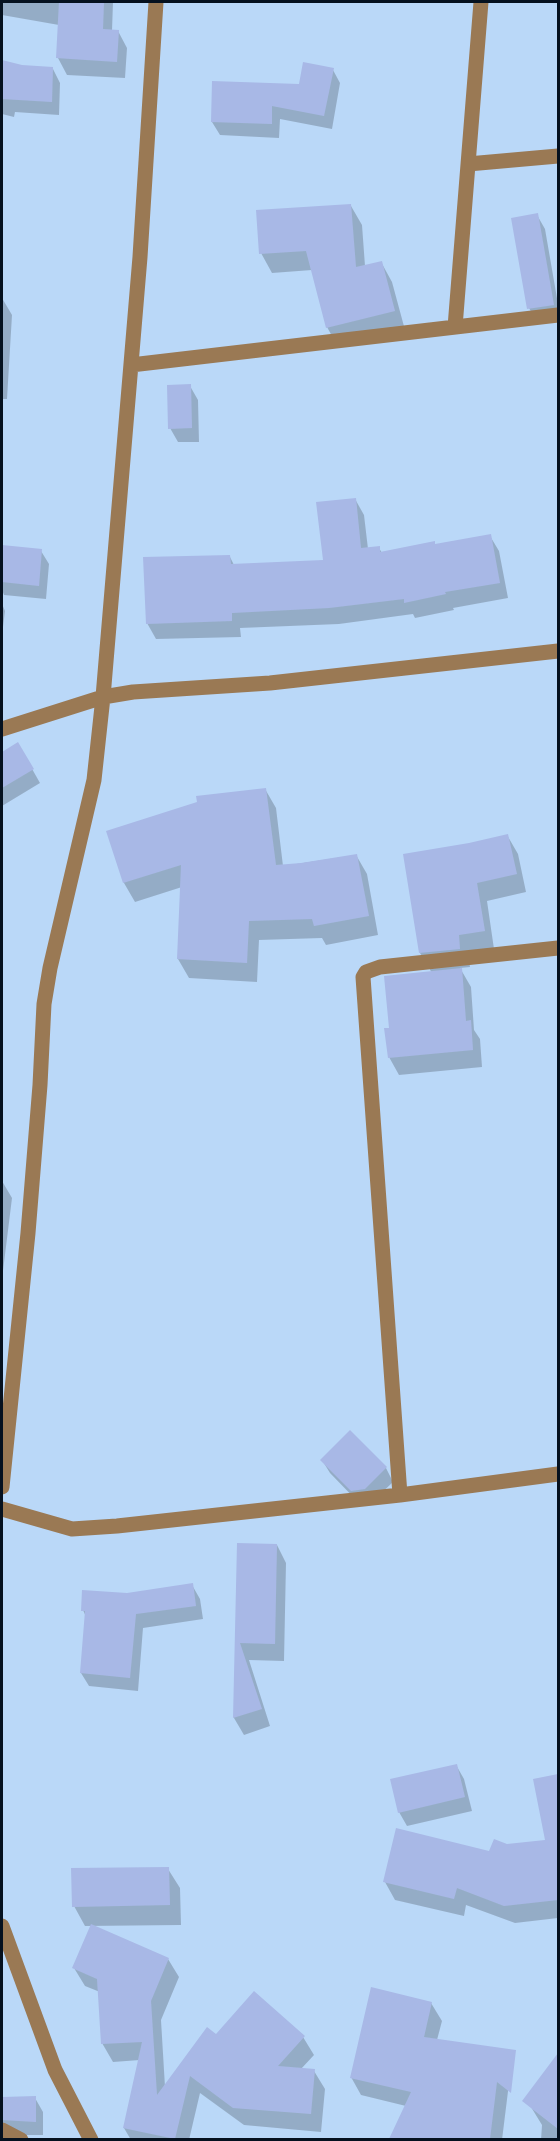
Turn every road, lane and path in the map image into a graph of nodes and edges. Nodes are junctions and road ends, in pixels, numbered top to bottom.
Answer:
1 (156, 2) edge
2 (481, 2) edge
3 (558, 156) edge
4 (468, 164) junction
5 (558, 315) edge
6 (455, 327) junction
7 (131, 365) junction
8 (558, 651) edge
9 (103, 696) junction
10 (2, 729) edge
11 (558, 948) edge
12 (558, 1474) edge
13 (2, 1487) edge
14 (400, 1495) junction
15 (2, 1509) edge
16 (2, 1926) edge
17 (2, 2130) edge
18 (21, 2139) edge
19 (91, 2139) edge

1 - 7 street
2 - 4 street
3 - 4 street
4 - 6 street
5 - 6 street
6 - 7 street
7 - 9 street
8 - 9 street
9 - 10 street
9 - 13 street
11 - 14 street
12 - 14 street
14 - 15 street
16 - 19 street
17 - 18 street

